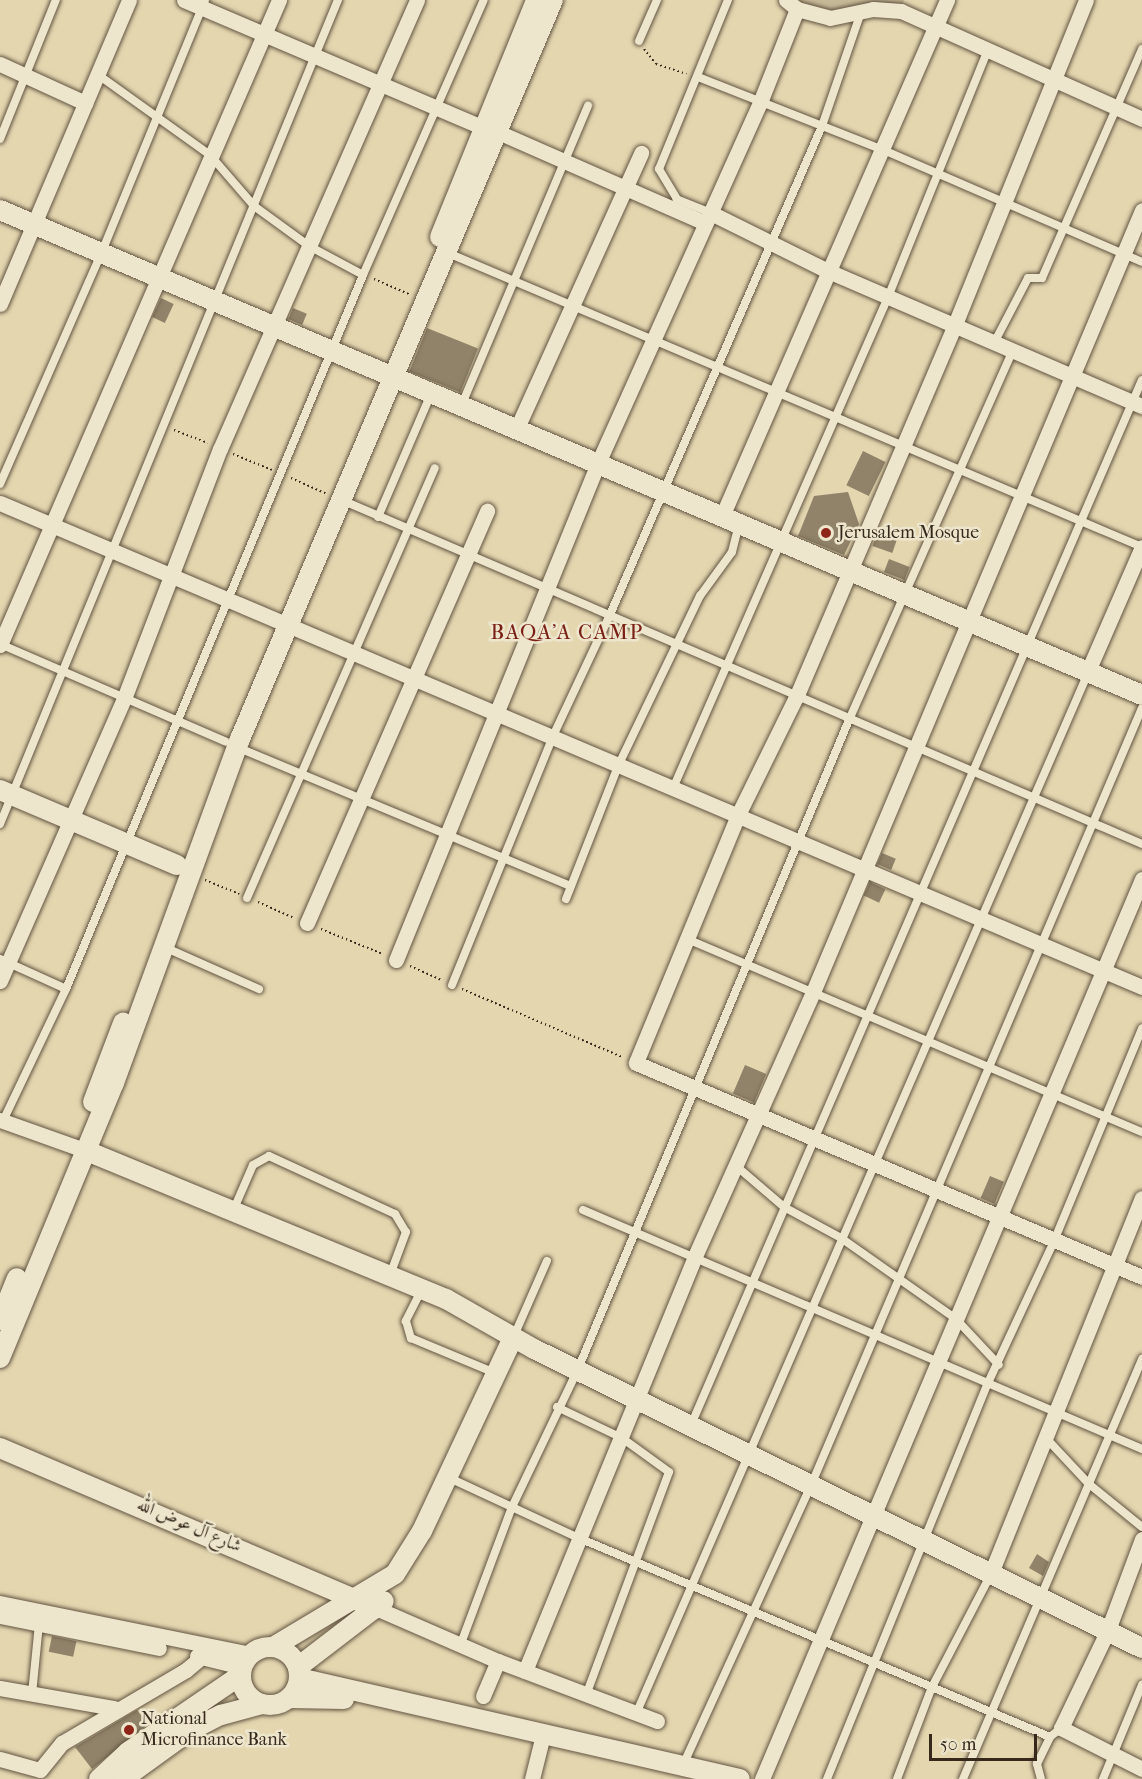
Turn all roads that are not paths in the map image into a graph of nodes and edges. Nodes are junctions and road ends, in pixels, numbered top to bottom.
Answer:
1 (56, 0) edge
2 (129, 0) edge
3 (184, 0) edge
4 (279, 0) edge
5 (338, 0) edge
6 (417, 0) edge
7 (484, 0) edge
8 (553, 0) edge
9 (657, 0) edge
10 (728, 0) edge
11 (947, 0) edge
12 (1086, 0) edge
13 (530, 2) edge
14 (203, 4) edge
15 (792, 4) edge
16 (861, 12) junction
17 (935, 25) junction
18 (265, 33) junction
19 (639, 41) road end
20 (1142, 49) edge
21 (988, 50) junction
22 (316, 56) junction
23 (0, 64) edge
24 (98, 74) junction
25 (26, 76) junction
26 (698, 77) junction
27 (1055, 79) junction
28 (378, 82) junction
29 (761, 100) junction
30 (85, 103) junction
31 (588, 106) dead end
32 (439, 108) junction
33 (1115, 108) junction
34 (156, 114) junction
35 (1142, 119) edge
36 (822, 126) junction
37 (490, 130) junction
38 (0, 139) edge
39 (881, 149) junction
40 (640, 153) dead end
41 (210, 155) junction
42 (564, 161) junction
43 (937, 173) junction
44 (626, 189) junction
45 (1005, 205) junction
46 (254, 206) junction
47 (0, 210) edge
48 (1142, 210) edge
49 (708, 218) junction
50 (34, 224) junction
51 (1066, 228) junction
52 (769, 244) junction
53 (309, 246) junction
54 (447, 253) junction
55 (102, 254) junction
56 (1123, 254) junction
57 (1142, 262) edge
58 (826, 270) junction
59 (363, 275) junction
60 (159, 280) junction
61 (512, 281) junction
62 (888, 297) junction
63 (214, 301) junction
64 (0, 304) edge
65 (574, 307) junction
66 (274, 326) junction
67 (954, 327) junction
68 (651, 340) junction
69 (994, 343) junction
70 (1013, 350) junction
71 (331, 352) junction
72 (716, 367) junction
73 (1071, 374) junction
74 (389, 375) junction
75 (1142, 380) edge
76 (777, 389) junction
77 (431, 394) junction
78 (1137, 404) edge
79 (461, 406) junction
80 (835, 419) junction
81 (517, 428) junction
82 (901, 447) junction
83 (598, 463) junction
84 (435, 468) dead end
85 (961, 471) junction
86 (0, 483) edge
87 (663, 488) junction
88 (1019, 496) junction
89 (338, 499) junction
90 (0, 503) edge
91 (487, 511) dead end
92 (378, 517) junction
93 (732, 517) junction
94 (1082, 521) junction
95 (51, 524) junction
96 (407, 531) junction
97 (783, 540) junction
98 (1142, 547) edge
99 (113, 551) junction
100 (467, 557) junction
101 (850, 568) junction
102 (172, 575) junction
103 (547, 590) junction
104 (909, 593) junction
105 (227, 598) junction
106 (609, 617) junction
107 (967, 618) junction
108 (286, 621) junction
109 (0, 645) edge
110 (674, 645) junction
111 (1029, 646) junction
112 (357, 653) junction
113 (725, 667) junction
114 (65, 671) junction
115 (1088, 671) junction
116 (416, 678) junction
117 (1142, 694) edge
118 (125, 696) junction
119 (796, 697) junction
120 (1142, 708) edge
121 (498, 711) junction
122 (849, 720) junction
123 (174, 722) junction
124 (553, 736) junction
125 (231, 745) junction
126 (913, 747) junction
127 (619, 764) junction
128 (972, 772) junction
129 (303, 775) junction
130 (674, 786) junction
131 (6, 793) edge
132 (1031, 798) junction
133 (364, 800) junction
134 (738, 815) junction
135 (72, 822) junction
136 (0, 824) edge
137 (1092, 824) junction
138 (447, 835) junction
139 (801, 844) junction
140 (1142, 844) edge
141 (126, 845) junction
142 (506, 859) junction
143 (183, 869) junction
144 (862, 871) junction
145 (1142, 879) edge
146 (570, 886) junction
147 (920, 895) junction
148 (247, 898) road end
149 (566, 899) dead end
150 (980, 919) junction
151 (307, 923) road end
152 (686, 939) junction
153 (1040, 945) junction
154 (163, 947) junction
155 (396, 960) road end
156 (4, 961) edge
157 (748, 965) junction
158 (1103, 971) junction
159 (0, 981) edge
160 (452, 985) road end
161 (1142, 987) edge
162 (66, 989) junction
163 (259, 989) dead end
164 (813, 992) junction
165 (867, 1016) junction
166 (1142, 1029) edge
167 (927, 1041) junction
168 (988, 1067) junction
169 (1052, 1090) junction
170 (698, 1091) junction
171 (759, 1116) junction
172 (1104, 1116) junction
173 (1, 1123) edge
174 (1142, 1132) edge
175 (813, 1139) junction
176 (81, 1149) junction
177 (873, 1164) junction
178 (735, 1165) junction
179 (935, 1191) junction
180 (1142, 1198) edge
181 (784, 1207) junction
182 (583, 1210) dead end
183 (233, 1211) junction
184 (1000, 1217) junction
185 (633, 1232) junction
186 (841, 1238) junction
187 (1054, 1241) junction
188 (694, 1259) junction
189 (547, 1261) dead end
190 (1115, 1266) junction
191 (390, 1275) junction
192 (1142, 1277) edge
193 (897, 1278) junction
194 (751, 1283) junction
195 (7, 1284) edge
196 (423, 1288) junction
197 (811, 1309) junction
198 (955, 1318) junction
199 (0, 1320) edge
200 (873, 1336) junction
201 (517, 1340) junction
202 (0, 1358) edge
203 (1142, 1359) edge
204 (937, 1360) junction
205 (999, 1365) junction
206 (578, 1369) junction
207 (495, 1372) junction
208 (987, 1385) junction
209 (639, 1397) junction
210 (557, 1407) junction
211 (1056, 1414) junction
212 (691, 1425) junction
213 (1110, 1435) junction
214 (1045, 1437) junction
215 (622, 1438) junction
216 (0, 1448) edge
217 (1142, 1449) edge
218 (751, 1453) junction
219 (456, 1481) junction
220 (812, 1483) junction
221 (1089, 1484) junction
222 (512, 1507) junction
223 (875, 1513) junction
224 (1142, 1527) edge
225 (579, 1538) junction
226 (926, 1539) junction
227 (1142, 1539) edge
228 (634, 1560) junction
229 (992, 1573) junction
230 (692, 1584) junction
231 (1043, 1597) junction
232 (0, 1603) edge
233 (367, 1604) junction
234 (754, 1612) junction
235 (0, 1617) edge
236 (39, 1624) junction
237 (1108, 1630) junction
238 (821, 1638) junction
239 (460, 1646) junction
240 (273, 1647) junction
241 (1142, 1648) edge
242 (208, 1653) junction
243 (498, 1661) junction
244 (874, 1662) junction
245 (245, 1665) junction
246 (525, 1671) junction
247 (299, 1672) junction
248 (1142, 1685) edge
249 (932, 1687) junction
250 (0, 1688) edge
251 (32, 1694) junction
252 (586, 1695) junction
253 (483, 1696) dead end
254 (290, 1698) junction
255 (262, 1704) junction
256 (114, 1708) junction
257 (636, 1714) junction
258 (992, 1714) junction
259 (657, 1721) dead end
260 (1055, 1733) junction
261 (541, 1742) junction
262 (1112, 1752) junction
263 (0, 1759) edge
264 (683, 1765) junction
265 (1142, 1769) edge
266 (37, 1775) edge
267 (99, 1779) edge
268 (123, 1779) edge
269 (532, 1779) edge
270 (698, 1779) edge
271 (740, 1779) edge
272 (762, 1779) edge
273 (827, 1779) edge
274 (897, 1779) edge
275 (963, 1779) edge
276 (1041, 1779) edge
277 (1103, 1779) edge

1 - 25 lane
2 - 24 street
3 - 14 street
4 - 18 street
5 - 22 lane
6 - 28 street
7 - 32 lane
8 - 37 street
9 - 19 lane
10 - 26 lane
11 - 17 street
12 - 27 street
13 - 37 street
14 - 18 street
14 - 34 lane
15 - 16 street
15 - 29 street
16 - 17 street
16 - 36 lane
17 - 21 street
17 - 39 street
18 - 22 street
18 - 41 street
20 - 33 lane
21 - 27 street
21 - 43 lane
22 - 28 street
22 - 46 lane
23 - 25 street
24 - 30 street
24 - 34 lane
25 - 30 street
25 - 38 lane
26 - 29 lane
26 - 49 lane
27 - 33 street
27 - 45 street
28 - 32 street
28 - 53 street
29 - 36 lane
29 - 49 street
30 - 50 street
31 - 42 lane
32 - 37 street
32 - 59 lane
33 - 35 street
33 - 51 lane
34 - 41 lane
34 - 55 lane
36 - 39 lane
36 - 52 lane
37 - 42 street
37 - 54 street
37 - 74 street
39 - 43 lane
39 - 58 street
40 - 44 street
41 - 46 lane
41 - 60 street
42 - 44 street
42 - 61 lane
43 - 45 lane
43 - 62 lane
44 - 49 street
44 - 65 street
45 - 51 lane
45 - 67 street
46 - 53 lane
46 - 63 lane
47 - 50 street
48 - 56 street
49 - 52 street
49 - 68 street
50 - 55 street
50 - 64 street
51 - 56 lane
51 - 69 lane
52 - 58 street
52 - 72 lane
53 - 59 lane
53 - 66 street
54 - 61 lane
54 - 74 street
55 - 60 street
55 - 86 lane
56 - 57 lane
56 - 73 street
58 - 62 street
58 - 76 street
59 - 71 lane
60 - 63 street
60 - 95 street
61 - 65 lane
61 - 79 lane
62 - 67 street
62 - 80 lane
63 - 66 street
63 - 99 lane
65 - 68 lane
65 - 81 street
66 - 71 street
66 - 102 street
67 - 69 street
67 - 82 street
68 - 72 lane
68 - 83 street
69 - 70 street
70 - 73 street
70 - 85 lane
71 - 74 street
71 - 105 lane
72 - 76 lane
72 - 87 lane
73 - 78 street
73 - 88 street
74 - 77 street
74 - 89 street
75 - 78 lane
76 - 80 lane
76 - 93 street
77 - 79 street
77 - 92 lane
78 - 94 lane
79 - 81 street
80 - 82 lane
80 - 97 lane
81 - 83 street
82 - 85 lane
82 - 101 street
83 - 87 street
83 - 103 street
84 - 96 lane
85 - 88 lane
85 - 104 lane
87 - 93 street
87 - 106 lane
88 - 94 lane
88 - 107 street
89 - 92 lane
89 - 108 street
90 - 95 street
91 - 100 street
92 - 96 lane
93 - 97 street
93 - 110 lane
94 - 98 lane
94 - 111 lane
95 - 99 street
95 - 109 street
96 - 100 lane
96 - 112 lane
97 - 101 street
97 - 113 lane
98 - 115 street
99 - 102 street
99 - 114 lane
100 - 103 lane
100 - 116 street
101 - 104 street
101 - 119 street
102 - 105 street
102 - 118 street
103 - 106 lane
103 - 121 street
104 - 107 street
104 - 122 lane
105 - 108 street
105 - 123 lane
106 - 110 lane
106 - 124 lane
107 - 111 street
107 - 126 street
108 - 112 street
108 - 125 street
109 - 114 lane
110 - 113 lane
110 - 127 lane
111 - 115 street
111 - 128 lane
112 - 116 street
112 - 129 lane
113 - 119 lane
113 - 130 lane
114 - 118 lane
114 - 131 lane
115 - 117 street
115 - 132 lane
116 - 121 street
116 - 133 street
118 - 123 lane
118 - 135 street
119 - 122 lane
119 - 134 street
120 - 137 lane
121 - 124 street
121 - 138 street
122 - 126 lane
122 - 139 lane
123 - 125 lane
123 - 141 lane
124 - 127 street
124 - 142 lane
125 - 129 lane
125 - 143 street
126 - 128 lane
126 - 144 street
127 - 130 street
127 - 146 lane
128 - 132 lane
128 - 147 lane
129 - 133 lane
129 - 148 lane
130 - 134 street
131 - 135 street
131 - 136 lane
132 - 137 lane
132 - 150 lane
133 - 138 lane
133 - 151 street
134 - 139 street
134 - 152 street
135 - 141 street
135 - 156 street
137 - 140 lane
137 - 153 lane
138 - 142 lane
138 - 155 street
139 - 144 street
139 - 157 lane
141 - 143 street
141 - 162 lane
142 - 146 lane
142 - 160 lane
143 - 154 street
143 - 176 street
144 - 147 street
144 - 164 street
145 - 158 street
146 - 149 lane
147 - 150 street
147 - 165 lane
150 - 153 street
150 - 167 lane
152 - 157 lane
152 - 170 street
153 - 158 street
153 - 168 lane
154 - 163 lane
154 - 176 street
156 - 159 street
156 - 162 lane
157 - 164 lane
157 - 170 lane
158 - 161 street
158 - 169 street
162 - 173 lane
164 - 165 lane
164 - 171 street
165 - 167 lane
165 - 175 lane
166 - 172 lane
167 - 168 lane
167 - 177 lane
168 - 169 lane
168 - 179 lane
169 - 172 lane
169 - 184 street
170 - 171 street
170 - 185 lane
171 - 175 street
171 - 178 street
172 - 174 lane
172 - 187 lane
173 - 176 street
175 - 177 street
175 - 181 lane
176 - 183 street
176 - 195 street
176 - 202 street
177 - 179 street
177 - 186 lane
178 - 181 lane
178 - 188 street
179 - 184 street
179 - 193 lane
180 - 190 street
181 - 186 lane
181 - 194 lane
182 - 185 lane
183 - 191 street
183 - 191 lane
184 - 187 street
184 - 198 street
185 - 188 lane
185 - 206 lane
186 - 193 lane
186 - 197 lane
187 - 190 street
187 - 205 lane
188 - 194 lane
188 - 209 street
189 - 201 lane
190 - 192 street
190 - 211 street
191 - 196 street
193 - 198 lane
193 - 200 lane
194 - 197 lane
194 - 212 lane
195 - 199 street
196 - 201 street
196 - 207 lane
197 - 200 lane
197 - 218 lane
198 - 204 street
198 - 205 lane
200 - 204 lane
200 - 220 lane
201 - 206 street
201 - 207 street
201 - 219 street
203 - 213 lane
204 - 208 lane
204 - 223 street
205 - 208 lane
206 - 209 street
206 - 210 lane
207 - 233 street
208 - 211 lane
208 - 226 lane
209 - 212 street
209 - 215 street
210 - 215 lane
210 - 222 lane
211 - 213 lane
211 - 214 street
212 - 218 street
213 - 217 lane
213 - 221 lane
214 - 221 lane
214 - 229 street
215 - 225 street
215 - 228 lane
216 - 233 street, شارع آل عوض الله
218 - 220 street
218 - 230 lane
219 - 222 lane
219 - 233 street
220 - 223 street
220 - 234 lane
221 - 224 lane
221 - 231 lane
222 - 225 lane
222 - 239 lane
223 - 226 street
223 - 238 street
225 - 228 lane
225 - 246 street
226 - 229 street
226 - 244 lane
227 - 237 street
228 - 230 lane
228 - 252 lane
229 - 231 street
229 - 249 lane
230 - 234 lane
230 - 257 lane
231 - 237 street
231 - 258 lane
232 - 242 street
233 - 239 street
233 - 240 street
233 - 247 street
234 - 238 lane
234 - 264 lane
235 - 236 street
236 - 242 street
236 - 251 lane
237 - 241 street
237 - 260 street
238 - 244 lane
238 - 272 street
239 - 243 street
240 - 245 street
240 - 247 street
242 - 245 street
242 - 256 street
243 - 246 street
243 - 253 street
244 - 249 lane
244 - 273 lane
245 - 255 street
245 - 267 street
246 - 252 street
247 - 254 street
247 - 264 street
248 - 262 lane
249 - 258 lane
249 - 274 lane
250 - 251 street
251 - 256 street
252 - 257 street
254 - 255 street
254 - 261 street
255 - 268 street
256 - 266 street
257 - 259 street
258 - 260 lane
258 - 275 lane
260 - 262 street
260 - 276 lane
261 - 269 street
261 - 270 street
262 - 265 street
262 - 277 lane
263 - 266 street
264 - 271 street

